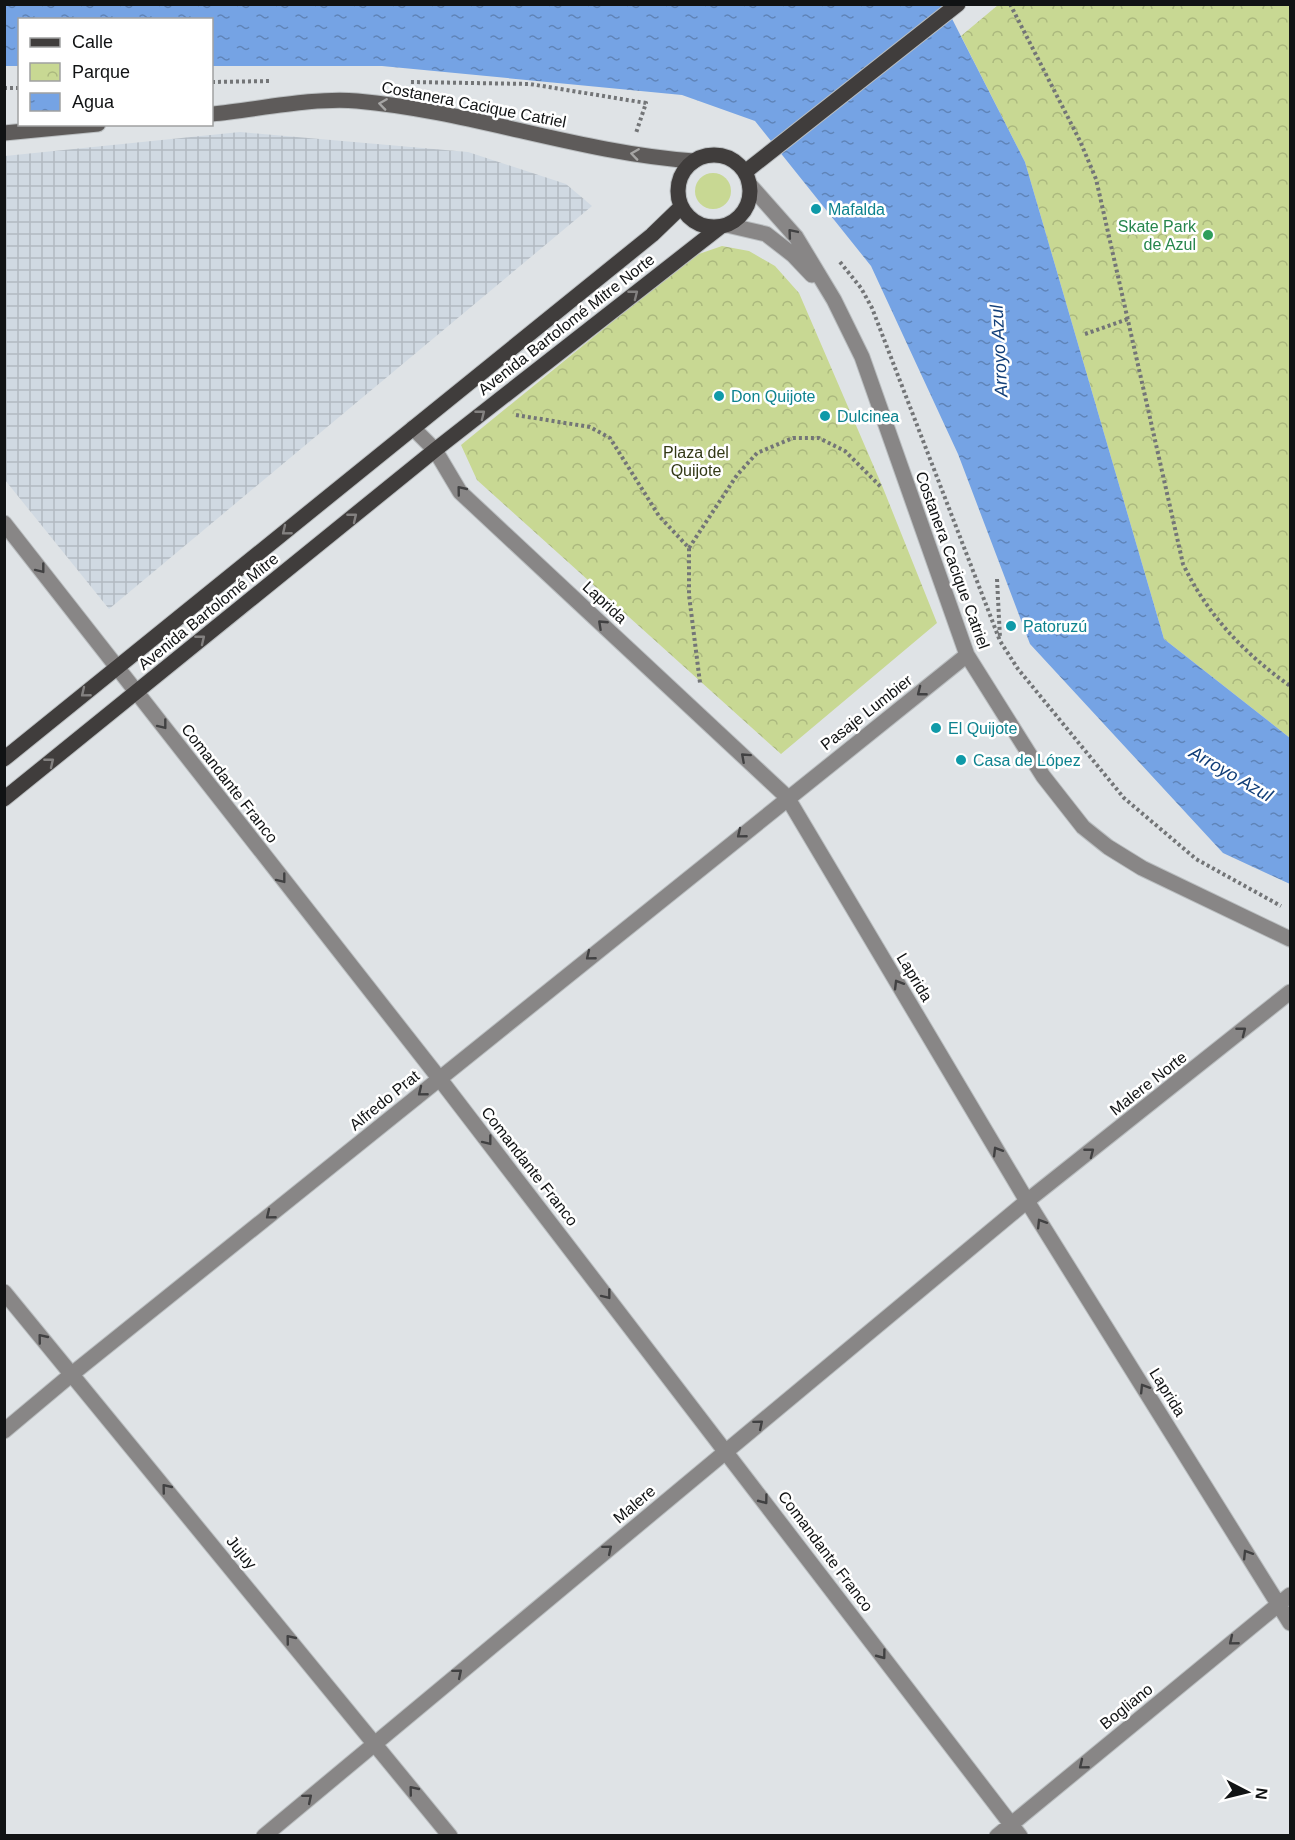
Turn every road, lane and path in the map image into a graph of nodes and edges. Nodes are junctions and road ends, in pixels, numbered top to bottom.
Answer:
1 (958, 4) edge
2 (1010, 4) edge
3 (213, 114) edge
4 (77, 126) edge
5 (4, 133) edge
6 (694, 161) junction
7 (747, 178) junction
8 (681, 207) junction
9 (724, 226) junction
10 (837, 258) dead end
11 (834, 300) junction
12 (1128, 319) junction
13 (1084, 334) dead end
14 (476, 417) junction
15 (413, 428) junction
16 (435, 450) junction
17 (909, 494) junction
18 (4, 523) edge
19 (689, 548) junction
20 (997, 579) dead end
21 (1000, 641) junction
22 (967, 655) junction
23 (118, 667) junction
24 (1290, 686) edge
25 (137, 692) junction
26 (700, 716) junction
27 (4, 759) edge
28 (787, 797) junction
29 (4, 799) edge
30 (1290, 912) edge
31 (1290, 939) edge
32 (1290, 992) edge
33 (439, 1078) junction
34 (1027, 1201) junction
35 (4, 1292) edge
36 (72, 1374) junction
37 (4, 1431) edge
38 (727, 1451) junction
39 (1284, 1599) edge
40 (1290, 1623) edge
41 (375, 1742) junction
42 (1016, 1830) edge
43 (264, 1836) edge
44 (450, 1836) edge
45 (997, 1836) edge

1 - 7 main road
2 - 12 path
6 -> 3 main road, Costanera Cacique Catriel
4 - 5 main road
6 - 7 main road
6 - 8 main road
7 - 9 main road, Avenida Bartolomé Mitre Norte
11 -> 7 street, Costanera Cacique Catriel
8 - 9 main road
8 - 15 main road, Avenida Bartolomé Mitre Norte
9 - 11 street, Costanera Cacique Catriel
14 -> 9 main road, Avenida Bartolomé Mitre Norte
10 - 21 path
11 - 17 street, Costanera Cacique Catriel
12 - 13 path
12 - 24 path
14 - 16 main road, Avenida Bartolomé Mitre Norte
14 - 19 path
15 - 16 street, Laprida
15 -> 23 main road, Avenida Bartolomé Mitre
25 -> 16 main road, Avenida Bartolomé Mitre
26 -> 16 street, Laprida
17 - 19 path
17 - 22 street, Costanera Cacique Catriel
18 -> 23 street, Comandante Franco
19 - 26 path
20 - 21 path
21 - 30 path
22 -> 28 street, Pasaje Lumbier
22 - 31 street, Costanera Cacique Catriel
23 - 25 street, Comandante Franco
23 -> 27 main road, Avenida Bartolomé Mitre
29 -> 25 main road, Avenida Bartolomé Mitre
25 -> 33 street, Comandante Franco
28 -> 26 street, Laprida
28 -> 33 street, Alfredo Prat
34 -> 28 street, Laprida
34 -> 32 street, Malere Norte
33 -> 36 street, Alfredo Prat
33 -> 38 street, Comandante Franco
38 -> 34 street, Malere
39 -> 34 street, Laprida
36 -> 35 street, Jujuy
36 - 37 street, Alfredo Prat
41 -> 36 street, Jujuy
41 -> 38 street, Malere
38 -> 42 street, Comandante Franco
39 - 40 street, Laprida
39 -> 42 street, Bogliano
43 -> 41 street, Malere
44 -> 41 street, Jujuy
42 - 45 street, Bogliano

